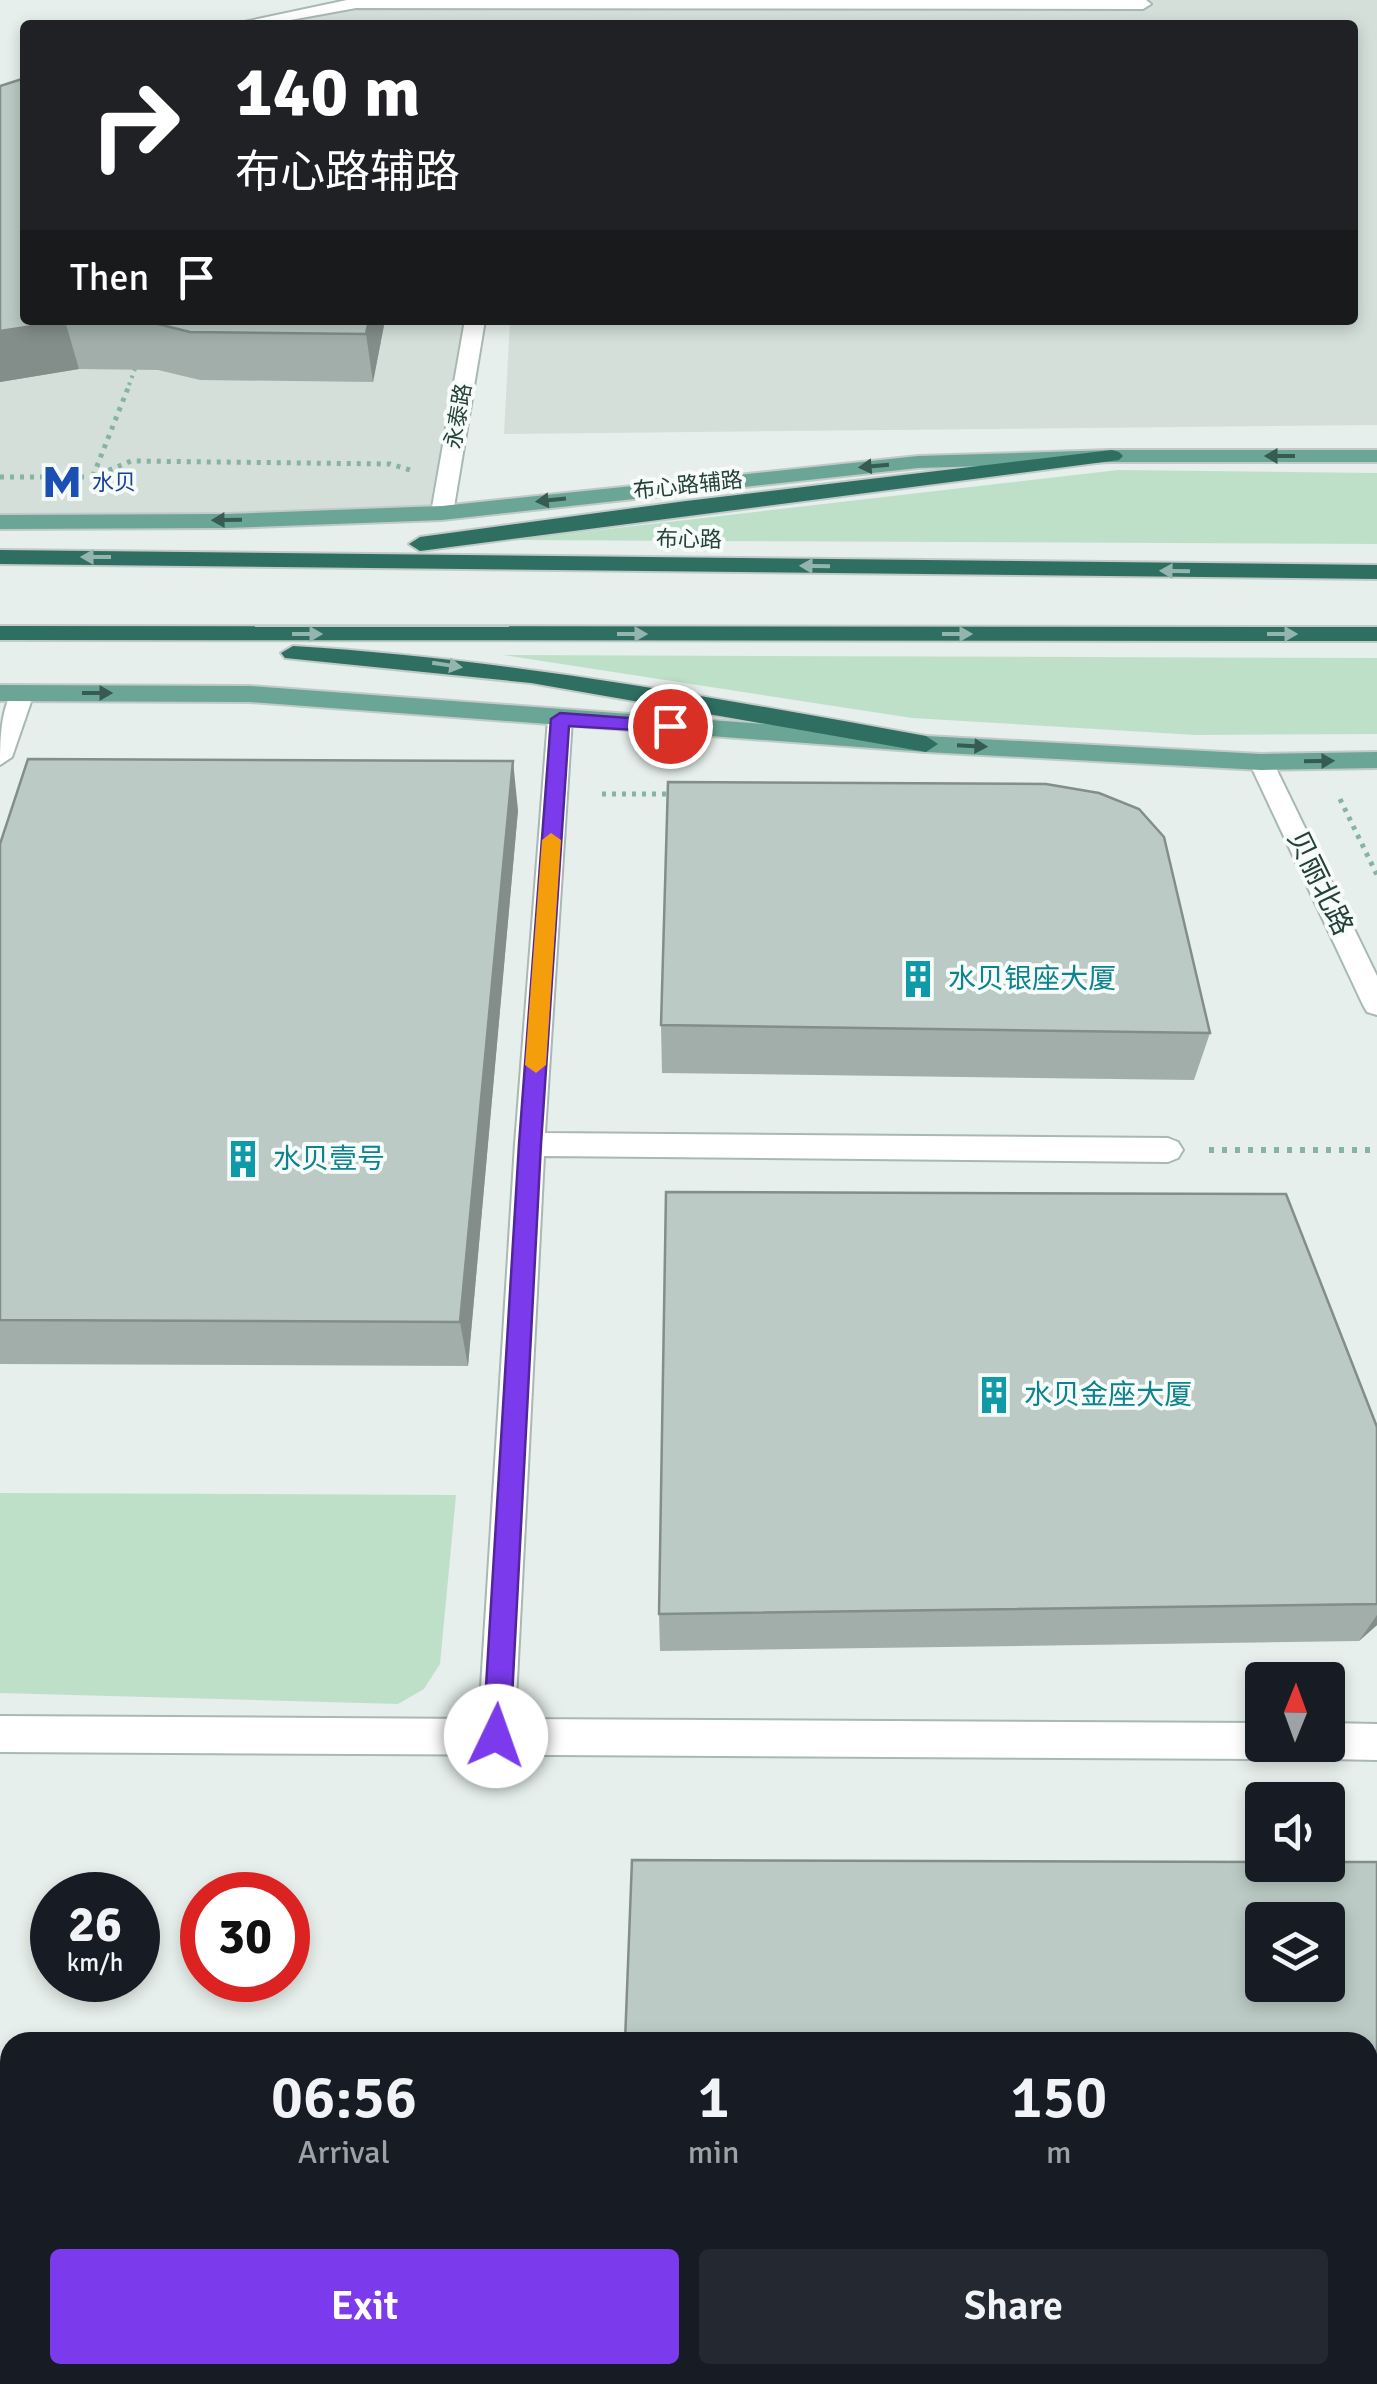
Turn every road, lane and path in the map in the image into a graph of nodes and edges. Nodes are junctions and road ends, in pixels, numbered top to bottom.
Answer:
1 (529, 1) edge
2 (1143, 4) dead end
3 (265, 20) edge
4 (473, 325) edge
5 (135, 370) edge
6 (1112, 456) junction
7 (1377, 456) edge
8 (419, 472) dead end
9 (0, 476) edge
10 (93, 477) junction
11 (442, 513) junction
12 (0, 522) edge
13 (0, 557) edge
14 (264, 557) junction
15 (1377, 572) edge
16 (1377, 634) edge
17 (0, 637) edge
18 (11, 693) edge
19 (560, 719) junction
20 (926, 744) junction
21 (0, 757) edge
22 (1377, 760) edge
23 (1260, 762) junction
24 (602, 794) dead end
25 (681, 794) edge
26 (1358, 794) dead end
27 (1377, 875) edge
28 (1363, 944) edge
29 (1377, 1005) edge
30 (530, 1144) junction
31 (1168, 1150) joint
32 (1377, 1150) edge
33 (0, 1734) edge
34 (496, 1736) junction
35 (1245, 1741) edge
36 (1345, 1741) edge
37 (1377, 1742) edge

1 - 2 street
1 - 3 street
4 - 11 street, 永泰路
5 - 10 path
7 -> 6 main road, 布心路辅路
6 -> 11 main road, 布心路辅路
6 - 14 highway
8 - 10 path
9 - 10 path
11 -> 12 main road, 布心路辅路
14 -> 13 highway, 布心路
15 -> 14 highway, 布心路
17 -> 16 highway
17 -> 20 highway
18 -> 19 main road
18 - 21 street
19 - 20 main road
19 - 30 street
20 -> 23 main road
23 -> 22 main road
23 - 28 street, 贝丽北路
24 - 25 path
26 - 27 path
28 - 29 street, 贝丽北路
30 - 31 street
30 - 34 street
31 - 32 path
33 - 34 street
34 - 35 street
36 - 37 street

